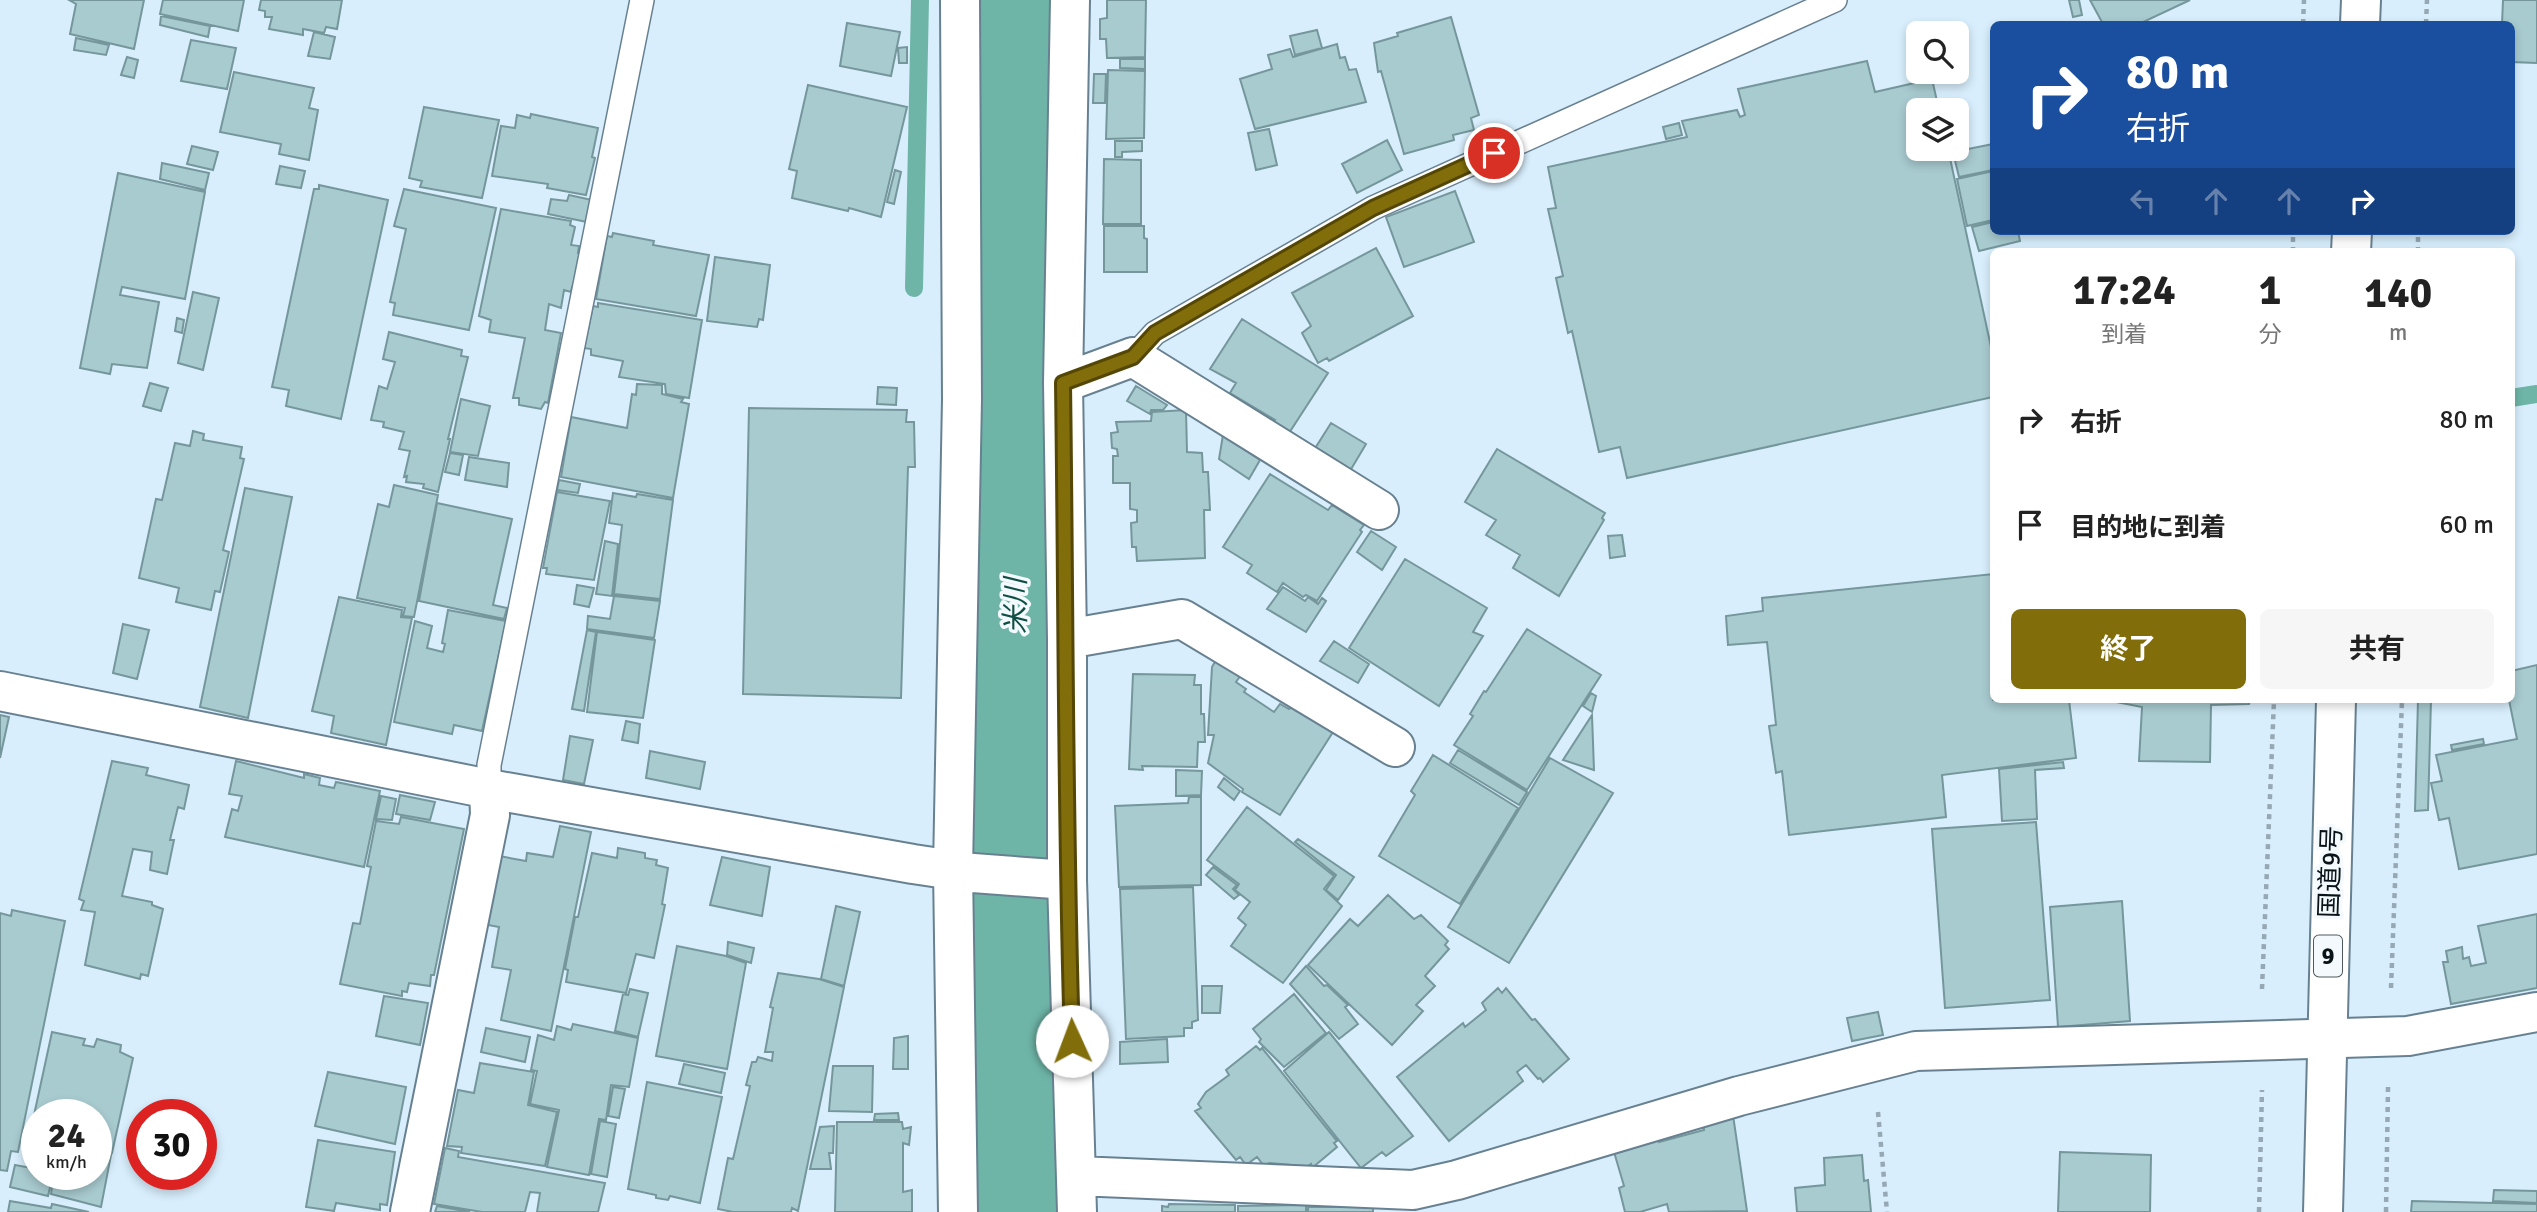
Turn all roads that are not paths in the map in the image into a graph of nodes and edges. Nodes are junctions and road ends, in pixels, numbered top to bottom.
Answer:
1 (642, 0) edge
2 (960, 0) edge
3 (1070, 0) edge
4 (1835, 0) edge
5 (2361, 0) edge
6 (2360, 21) edge
7 (1133, 357) junction
8 (1063, 383) junction
9 (1379, 510) dead end
10 (1067, 639) junction
11 (0, 691) edge
12 (2336, 703) edge
13 (1395, 747) dead end
14 (489, 789) junction
15 (963, 871) junction
16 (1055, 880) junction
17 (2537, 1012) edge
18 (2327, 1039) junction
19 (1077, 1194) edge
20 (410, 1212) edge
21 (958, 1212) edge
22 (2323, 1212) edge

1 - 14 lane
2 - 15 main road
3 - 8 main road
4 - 7 lane
5 - 6 main road
7 - 8 main road
7 - 9 main road
8 - 10 main road
10 - 13 main road
10 - 16 main road
11 - 14 main road
12 - 18 main road, 国道9号 / 9
14 - 15 main road
14 - 20 main road
15 - 16 main road
15 - 21 main road
16 - 19 main road
17 - 18 main road
18 - 19 main road
18 - 22 main road, 国道9号 / 9

